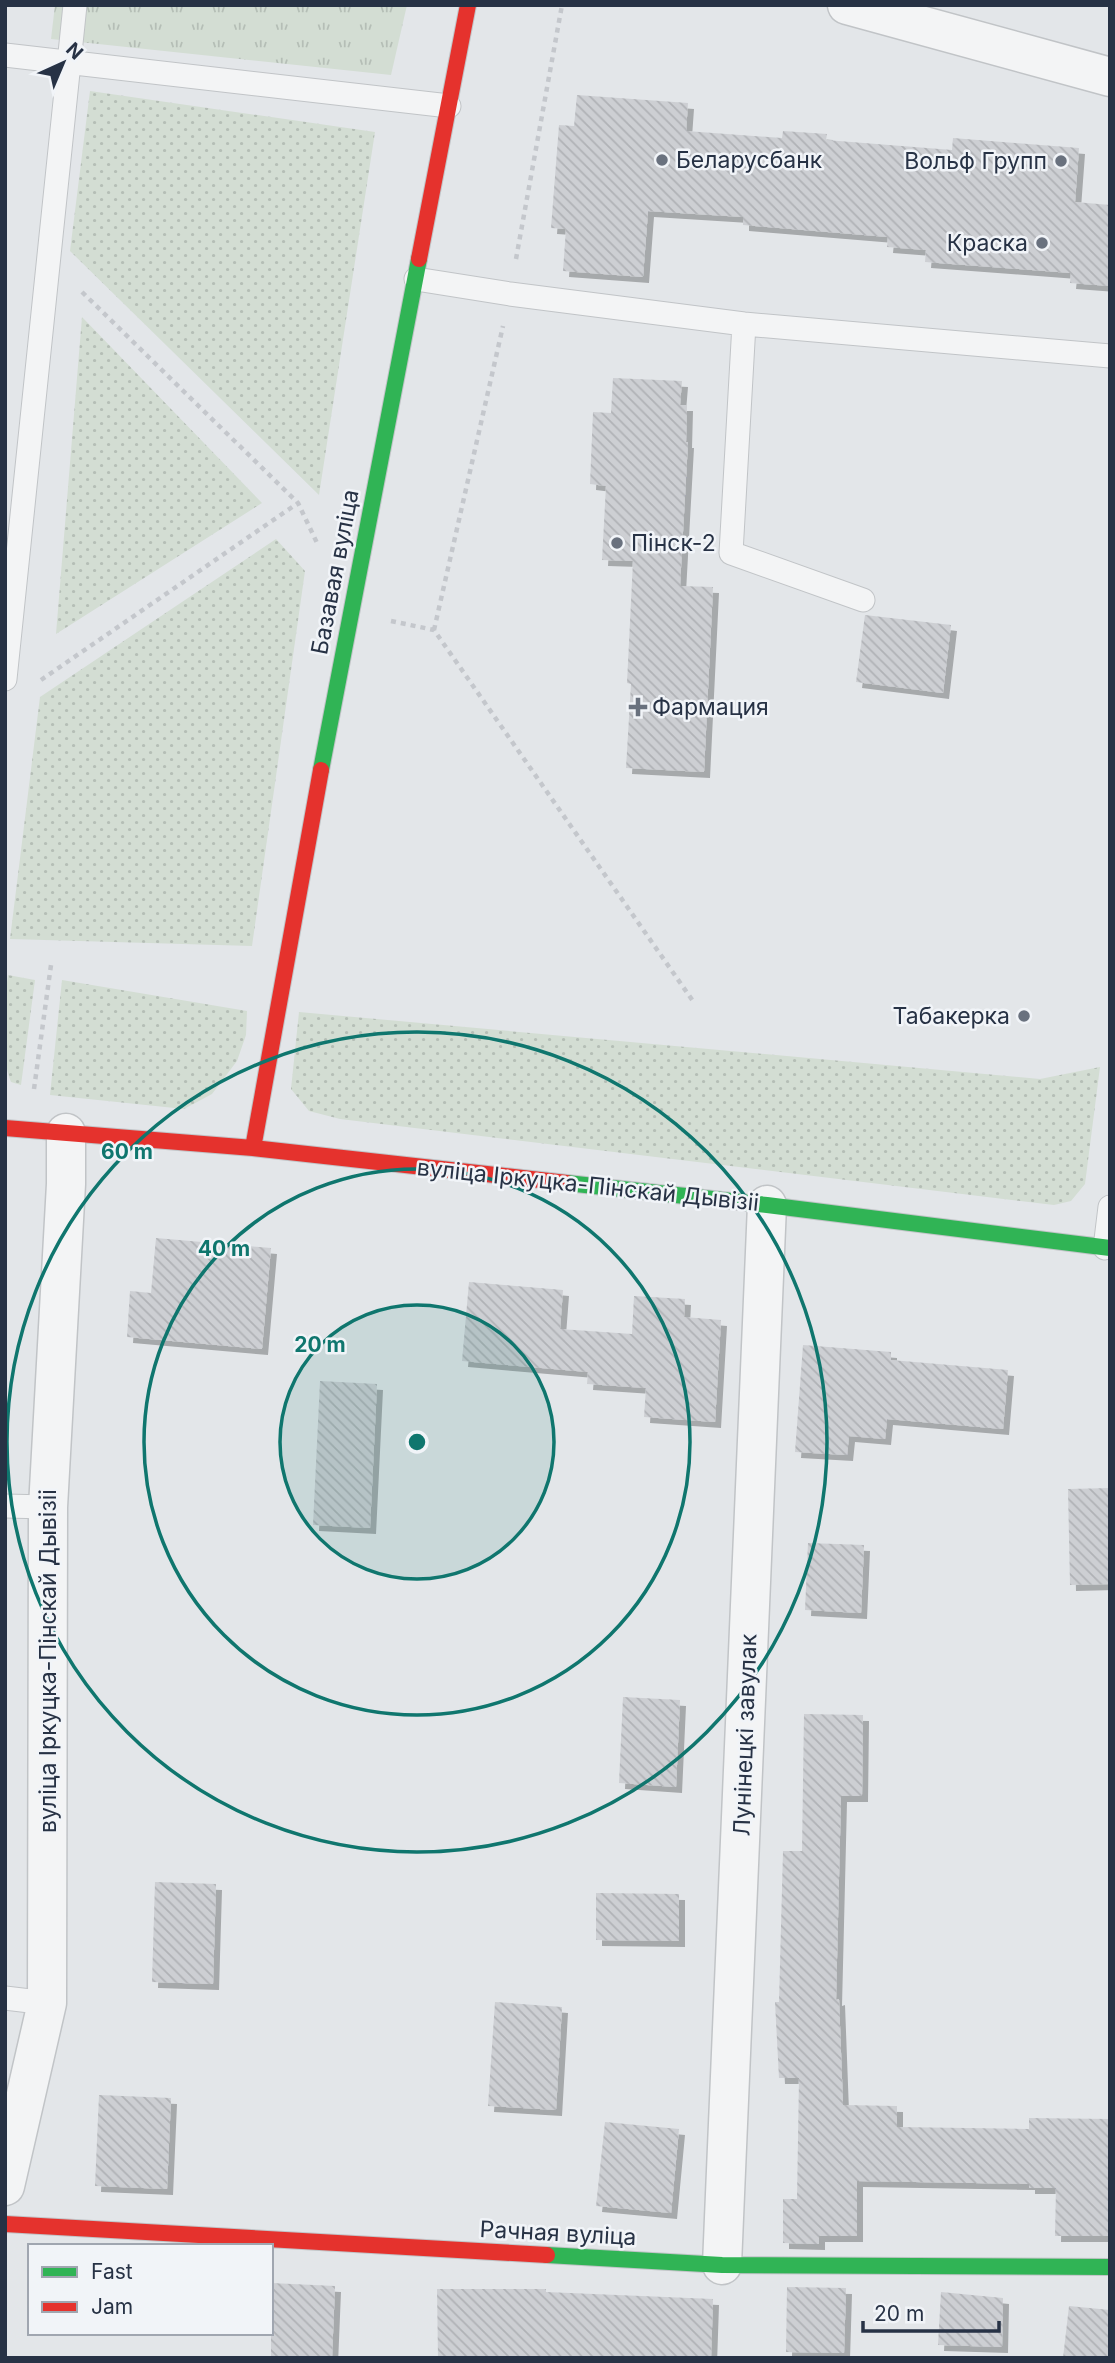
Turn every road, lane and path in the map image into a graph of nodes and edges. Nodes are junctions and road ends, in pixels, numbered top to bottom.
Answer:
1 (75, 5) edge
2 (468, 5) edge
3 (847, 5) edge
4 (5, 55) edge
5 (68, 61) junction
6 (1110, 77) edge
7 (449, 106) junction
8 (416, 279) junction
9 (744, 324) junction
10 (1110, 356) edge
11 (298, 503) dead end
12 (863, 600) dead end
13 (5, 679) edge
14 (39, 681) dead end
15 (51, 965) dead end
16 (33, 1095) dead end
17 (5, 1128) edge
18 (66, 1133) junction
19 (253, 1148) junction
20 (767, 1205) junction
21 (1110, 1207) edge
22 (1107, 1248) edge
23 (5, 1506) edge
24 (48, 1507) junction
25 (5, 1997) edge
26 (47, 2003) junction
27 (5, 2186) edge
28 (5, 2224) edge
29 (722, 2265) junction
30 (1110, 2267) edge

1 - 5 lane
2 - 7 street, Базавая вуліца
3 - 6 street
4 - 5 lane
5 - 7 lane
5 - 13 lane
7 - 8 street, Базавая вуліца
8 - 9 lane
8 - 19 street, Базавая вуліца
9 - 10 lane
9 - 12 lane
11 - 14 path
15 - 16 path
17 - 18 street, вуліца Іркуцка-Пінскай Дывізіі
18 - 19 street, вуліца Іркуцка-Пінскай Дывізіі
18 - 24 street, вуліца Іркуцка-Пінскай Дывізіі
19 - 20 street, вуліца Іркуцка-Пінскай Дывізіі
20 - 22 street, вуліца Іркуцка-Пінскай Дывізіі
20 - 29 street, Лунінецкі завулак
21 - 22 lane
23 - 24 lane
24 - 26 street, вуліца Іркуцка-Пінскай Дывізіі
25 - 26 lane
26 - 27 street, вуліца Іркуцка-Пінскай Дывізіі
28 - 29 street, Рачная вуліца
29 - 30 street, Рачная вуліца

